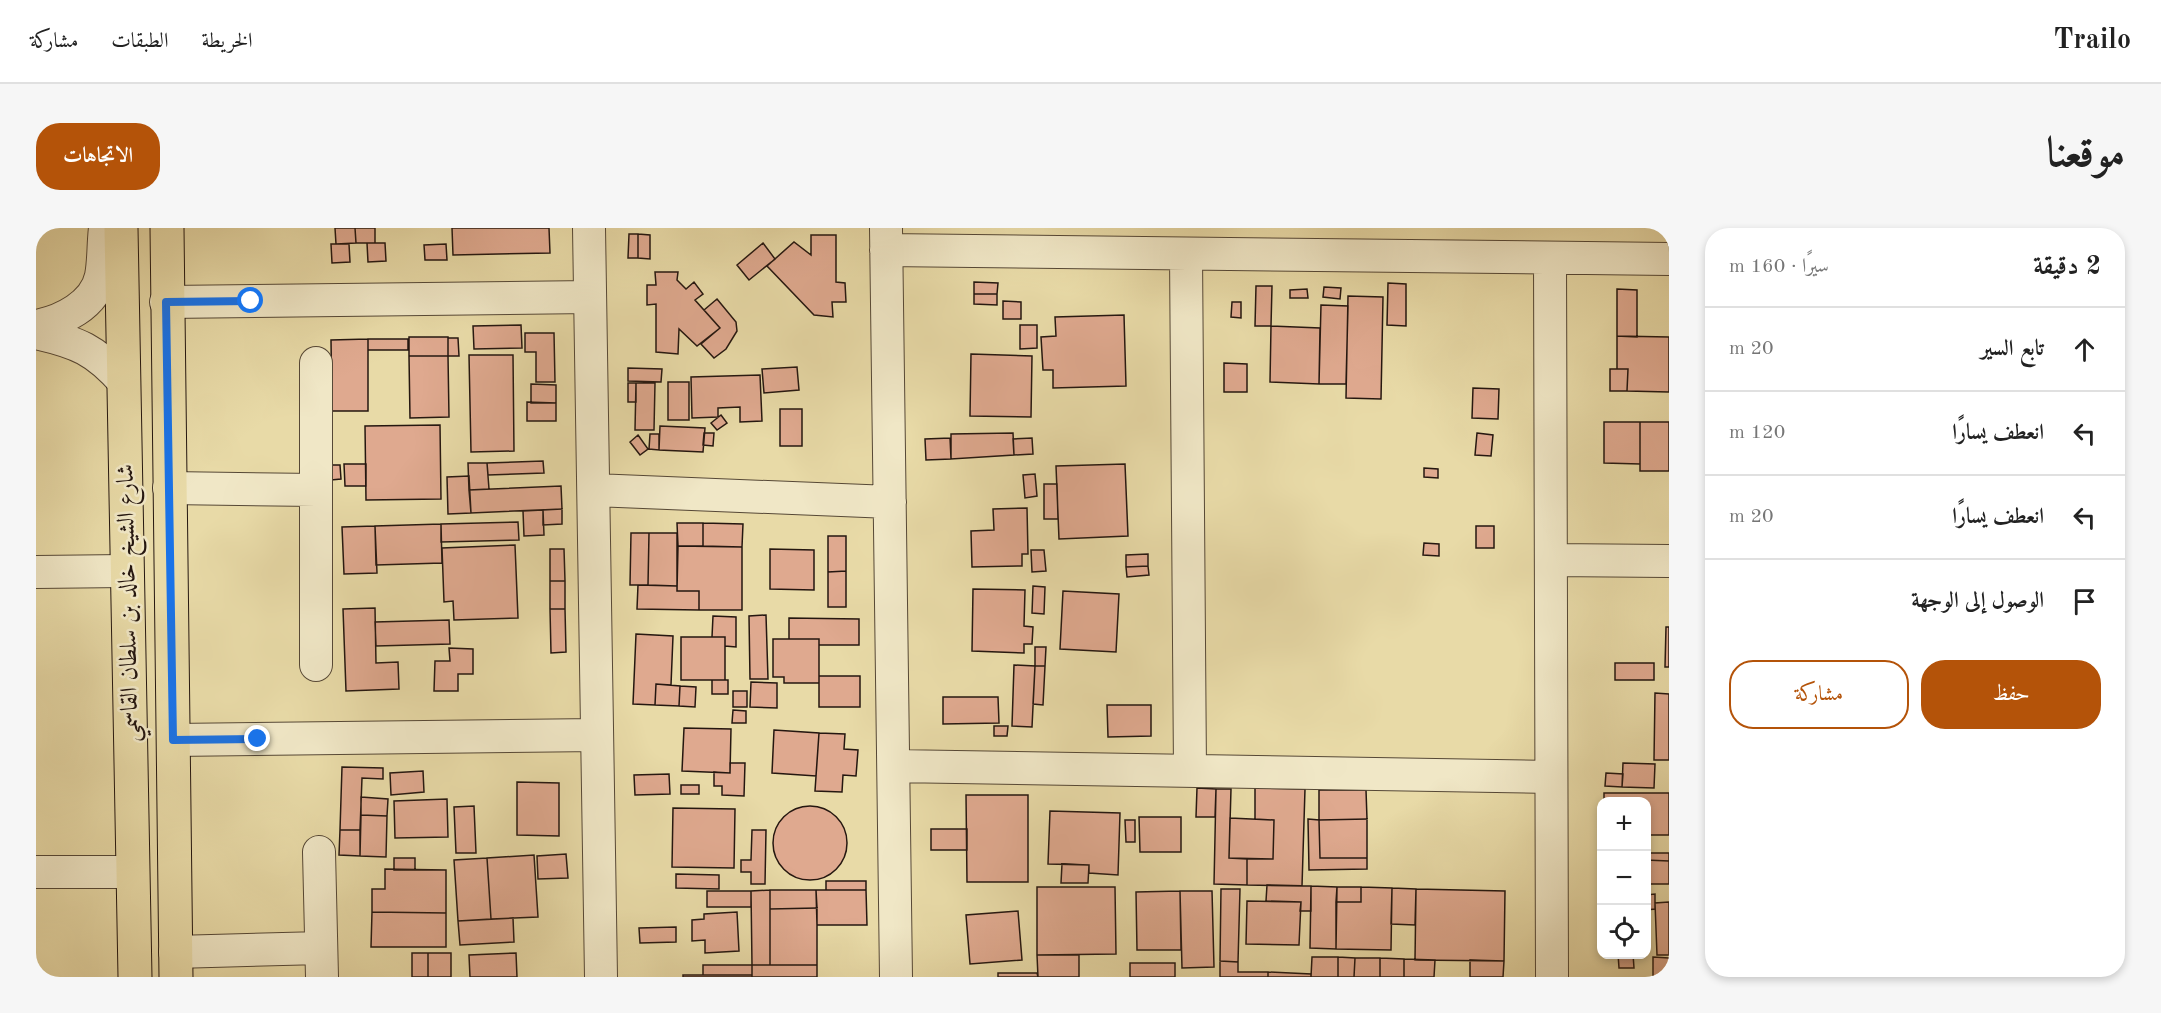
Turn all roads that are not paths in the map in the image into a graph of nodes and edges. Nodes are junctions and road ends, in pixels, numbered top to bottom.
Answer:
1 (105, 228) edge
2 (121, 228) edge
3 (167, 228) edge
4 (589, 228) edge
5 (886, 239) edge
6 (1186, 254) junction
7 (1550, 258) junction
8 (1669, 259) edge
9 (591, 297) junction
10 (166, 302) junction
11 (36, 326) edge
12 (36, 333) edge
13 (316, 363) dead end
14 (124, 382) junction
15 (169, 488) junction
16 (316, 490) junction
17 (594, 490) junction
18 (890, 502) junction
19 (1551, 560) junction
20 (1669, 561) edge
21 (125, 571) junction
22 (36, 572) edge
23 (316, 665) dead end
24 (597, 735) junction
25 (173, 740) junction
26 (894, 766) junction
27 (1190, 771) junction
28 (1551, 777) junction
29 (319, 852) dead end
30 (36, 872) edge
31 (132, 872) junction
32 (322, 963) edge
33 (176, 964) edge
34 (135, 977) edge
35 (601, 977) edge
36 (896, 977) edge
37 (1552, 977) edge

1 - 11 street
2 - 14 main road, شارع الشيخ خالد بن سلطان القاسمي
3 - 10 main road, شارع الشيخ خالد بن سلطان القاسمي
4 - 9 street
5 - 6 street
5 - 18 street
6 - 7 street
6 - 27 street
7 - 8 street
7 - 19 street
9 - 10 street
9 - 17 street
10 - 15 main road, شارع الشيخ خالد بن سلطان القاسمي
12 - 14 street
13 - 16 street
14 - 21 main road, شارع الشيخ خالد بن سلطان القاسمي
15 - 16 street
15 - 25 main road, شارع الشيخ خالد بن سلطان القاسمي
16 - 23 street
17 - 18 street
17 - 24 street
18 - 26 street
19 - 20 street
19 - 28 street
21 - 22 street
21 - 31 main road, شارع الشيخ خالد بن سلطان القاسمي
24 - 25 street
24 - 35 street
25 - 33 main road, شارع الشيخ خالد بن سلطان القاسمي
26 - 27 street
26 - 36 street
27 - 28 street
28 - 37 street
29 - 32 street
30 - 31 street
31 - 34 main road, شارع الشيخ خالد بن سلطان القاسمي
32 - 33 street

